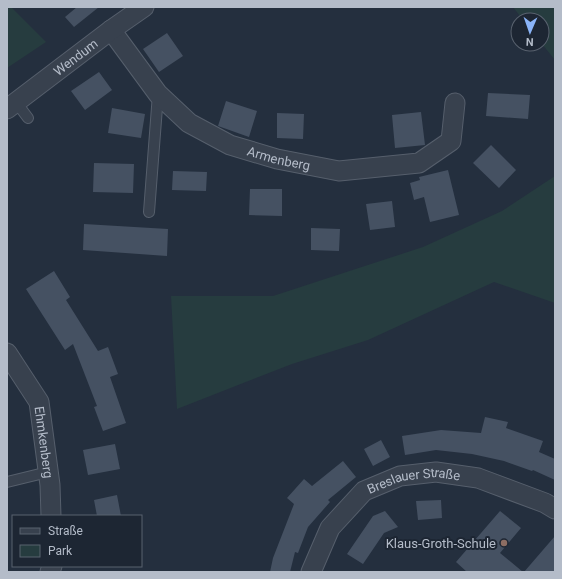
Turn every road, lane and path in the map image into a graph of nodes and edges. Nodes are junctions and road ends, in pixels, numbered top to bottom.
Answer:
1 (144, 7) edge
2 (111, 30) junction
3 (158, 94) junction
4 (455, 103) dead end
5 (11, 106) edge
6 (28, 118) dead end
7 (149, 212) dead end
8 (7, 352) edge
9 (48, 472) junction
10 (7, 482) edge
11 (555, 509) edge
12 (51, 515) edge
13 (311, 572) edge

1 - 2 street, Wendum
2 - 3 street, Armenberg
2 - 5 street, Wendum
3 - 4 street, Armenberg
3 - 7 lane
5 - 6 lane
8 - 9 street, Ehmkenberg
9 - 10 lane
9 - 12 street, Ehmkenberg
11 - 13 street, Breslauer Straße

